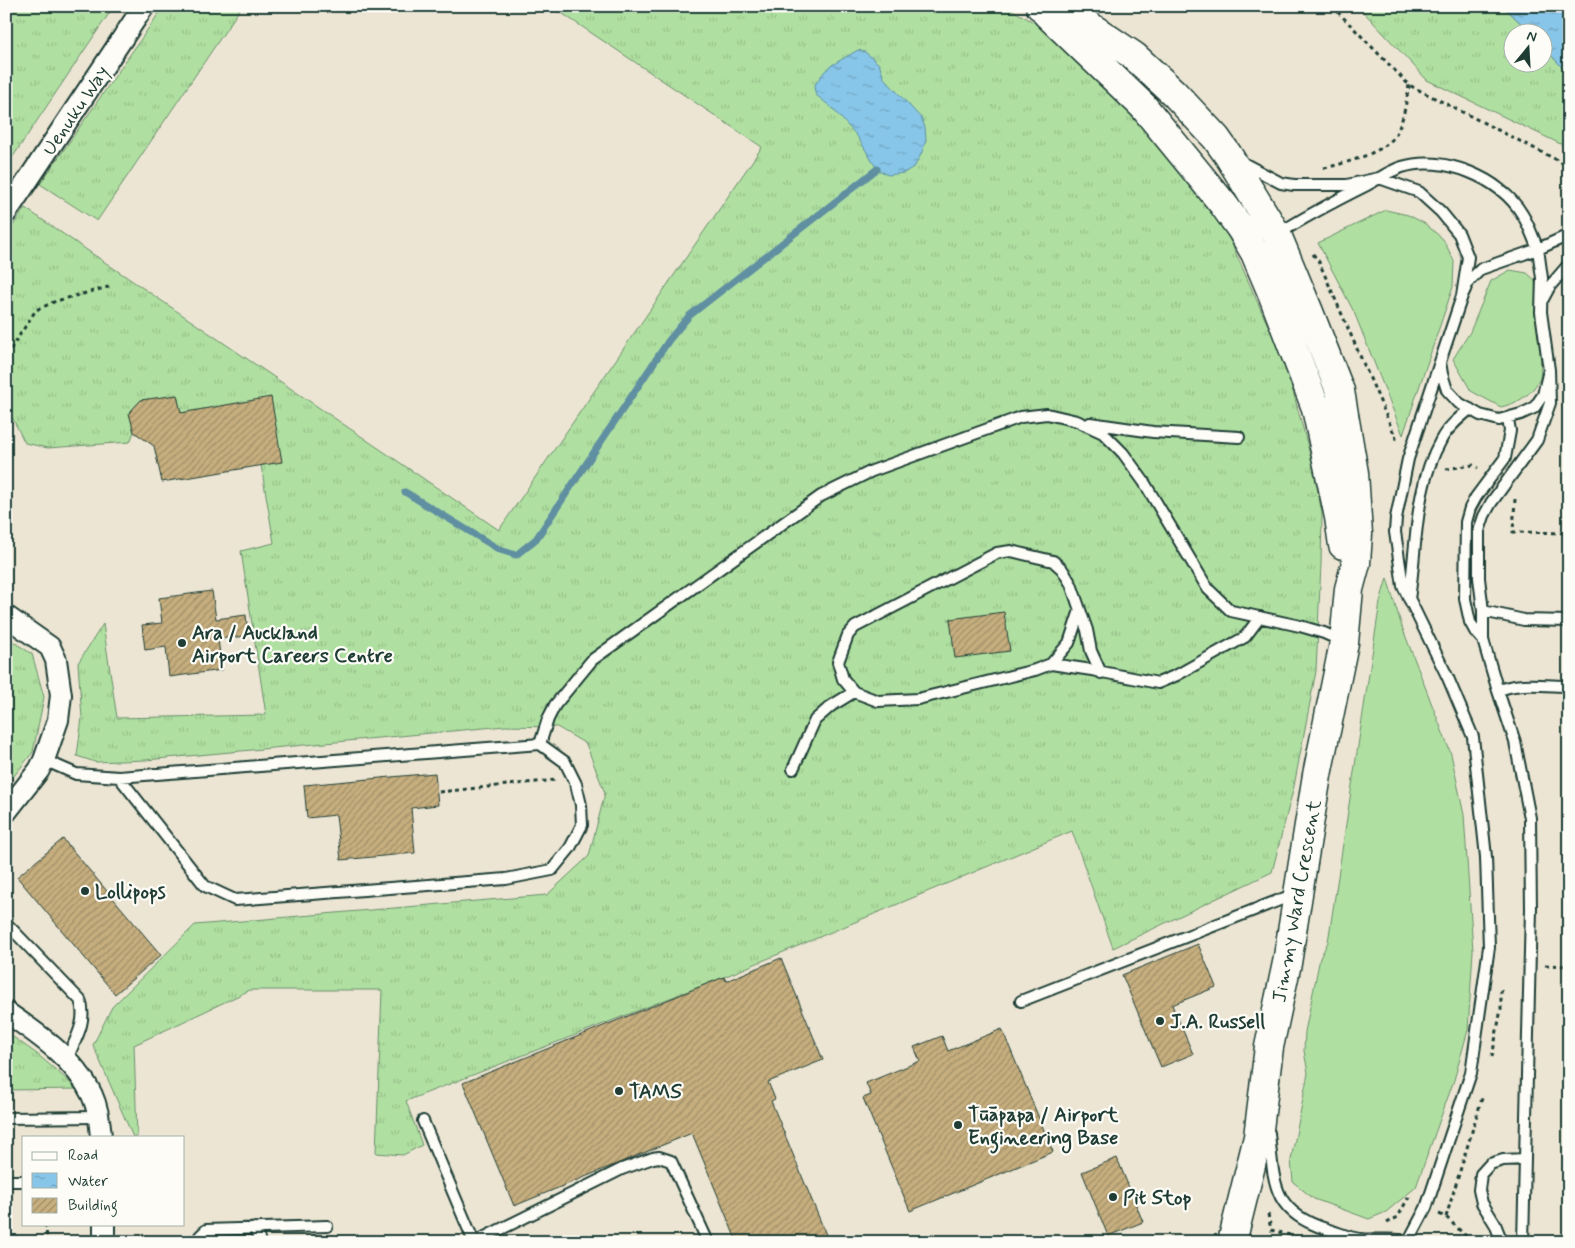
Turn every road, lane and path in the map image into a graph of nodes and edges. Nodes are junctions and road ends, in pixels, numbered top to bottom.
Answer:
1 (144, 6) edge
2 (1039, 6) edge
3 (1332, 6) edge
4 (1409, 85) junction
5 (1228, 156) junction
6 (1569, 166) edge
7 (1321, 168) dead end
8 (1379, 178) junction
9 (6, 212) edge
10 (1569, 235) edge
11 (1266, 244) junction
12 (1538, 249) junction
13 (1569, 264) edge
14 (112, 286) dead end
15 (1462, 296) junction
16 (1542, 301) junction
17 (6, 356) edge
18 (1440, 362) junction
19 (1549, 370) junction
20 (1470, 409) junction
21 (1508, 419) junction
22 (1077, 421) junction
23 (1239, 437) dead end
24 (1409, 599) junction
25 (1080, 610) junction
26 (1483, 612) junction
27 (6, 616) edge
28 (1260, 617) junction
29 (1569, 621) edge
30 (1483, 640) junction
31 (1344, 642) junction
32 (1051, 664) junction
33 (1101, 673) junction
34 (1569, 686) edge
35 (1498, 691) junction
36 (854, 692) junction
37 (540, 744) junction
38 (44, 760) junction
39 (793, 769) dead end
40 (119, 777) junction
41 (557, 779) dead end
42 (439, 792) dead end
43 (6, 812) edge
44 (1298, 893) junction
45 (6, 923) edge
46 (1021, 1001) dead end
47 (6, 1012) edge
48 (67, 1059) junction
49 (1264, 1087) junction
50 (6, 1118) edge
51 (423, 1121) dead end
52 (100, 1127) edge
53 (1525, 1159) junction
54 (6, 1181) edge
55 (22, 1181) edge
56 (1426, 1208) junction
57 (1268, 1214) dead end
58 (1385, 1224) dead end
59 (46, 1226) edge
60 (104, 1226) edge
61 (327, 1226) dead end
62 (255, 1228) junction
63 (6, 1236) edge
64 (1305, 1239) dead end
65 (1410, 1241) edge
66 (23, 1242) edge
67 (47, 1242) edge
68 (104, 1242) edge
69 (197, 1242) edge
70 (260, 1242) edge
71 (475, 1242) edge
72 (708, 1242) edge
73 (1232, 1242) edge
74 (1472, 1242) edge
75 (1502, 1242) edge
76 (1523, 1242) edge

1 - 9 street, Uenuku Way
2 - 5 street, Jimmy Ward Crescent
2 - 11 street, Jimmy Ward Crescent
3 - 4 path
4 - 6 path
4 - 7 path
5 - 8 lane
5 - 11 street, Jimmy Ward Crescent
8 - 11 lane
8 - 12 lane
8 - 15 lane
10 - 12 lane
11 - 31 street, Jimmy Ward Crescent
12 - 15 lane
12 - 16 lane
13 - 16 lane
14 - 17 path
15 - 18 lane
16 - 19 lane
18 - 20 lane
18 - 24 lane
19 - 21 lane
19 - 26 lane
20 - 21 lane
20 - 24 lane
21 - 30 lane
22 - 23 lane
22 - 28 lane
22 - 37 lane
24 - 56 lane
25 - 32 lane
25 - 33 lane
25 - 36 lane
26 - 29 lane
26 - 30 lane
27 - 38 street
28 - 31 lane
28 - 33 lane
30 - 35 lane
31 - 44 street, Jimmy Ward Crescent
32 - 33 lane
32 - 36 lane
34 - 35 lane
35 - 53 lane
36 - 39 lane
37 - 40 lane
37 - 40 lane
38 - 40 lane
38 - 43 street
41 - 42 path
44 - 46 lane
44 - 49 street, Jimmy Ward Crescent
45 - 48 lane
47 - 48 street
48 - 52 street
49 - 65 lane
49 - 73 street, Jimmy Ward Crescent
50 - 52 lane
51 - 71 lane
53 - 75 lane
53 - 76 lane
54 - 55 lane
56 - 58 path
56 - 65 lane
56 - 74 path
57 - 64 path
59 - 67 path
60 - 68 street
61 - 62 lane
62 - 69 lane
62 - 70 lane
63 - 66 path
71 - 72 lane

